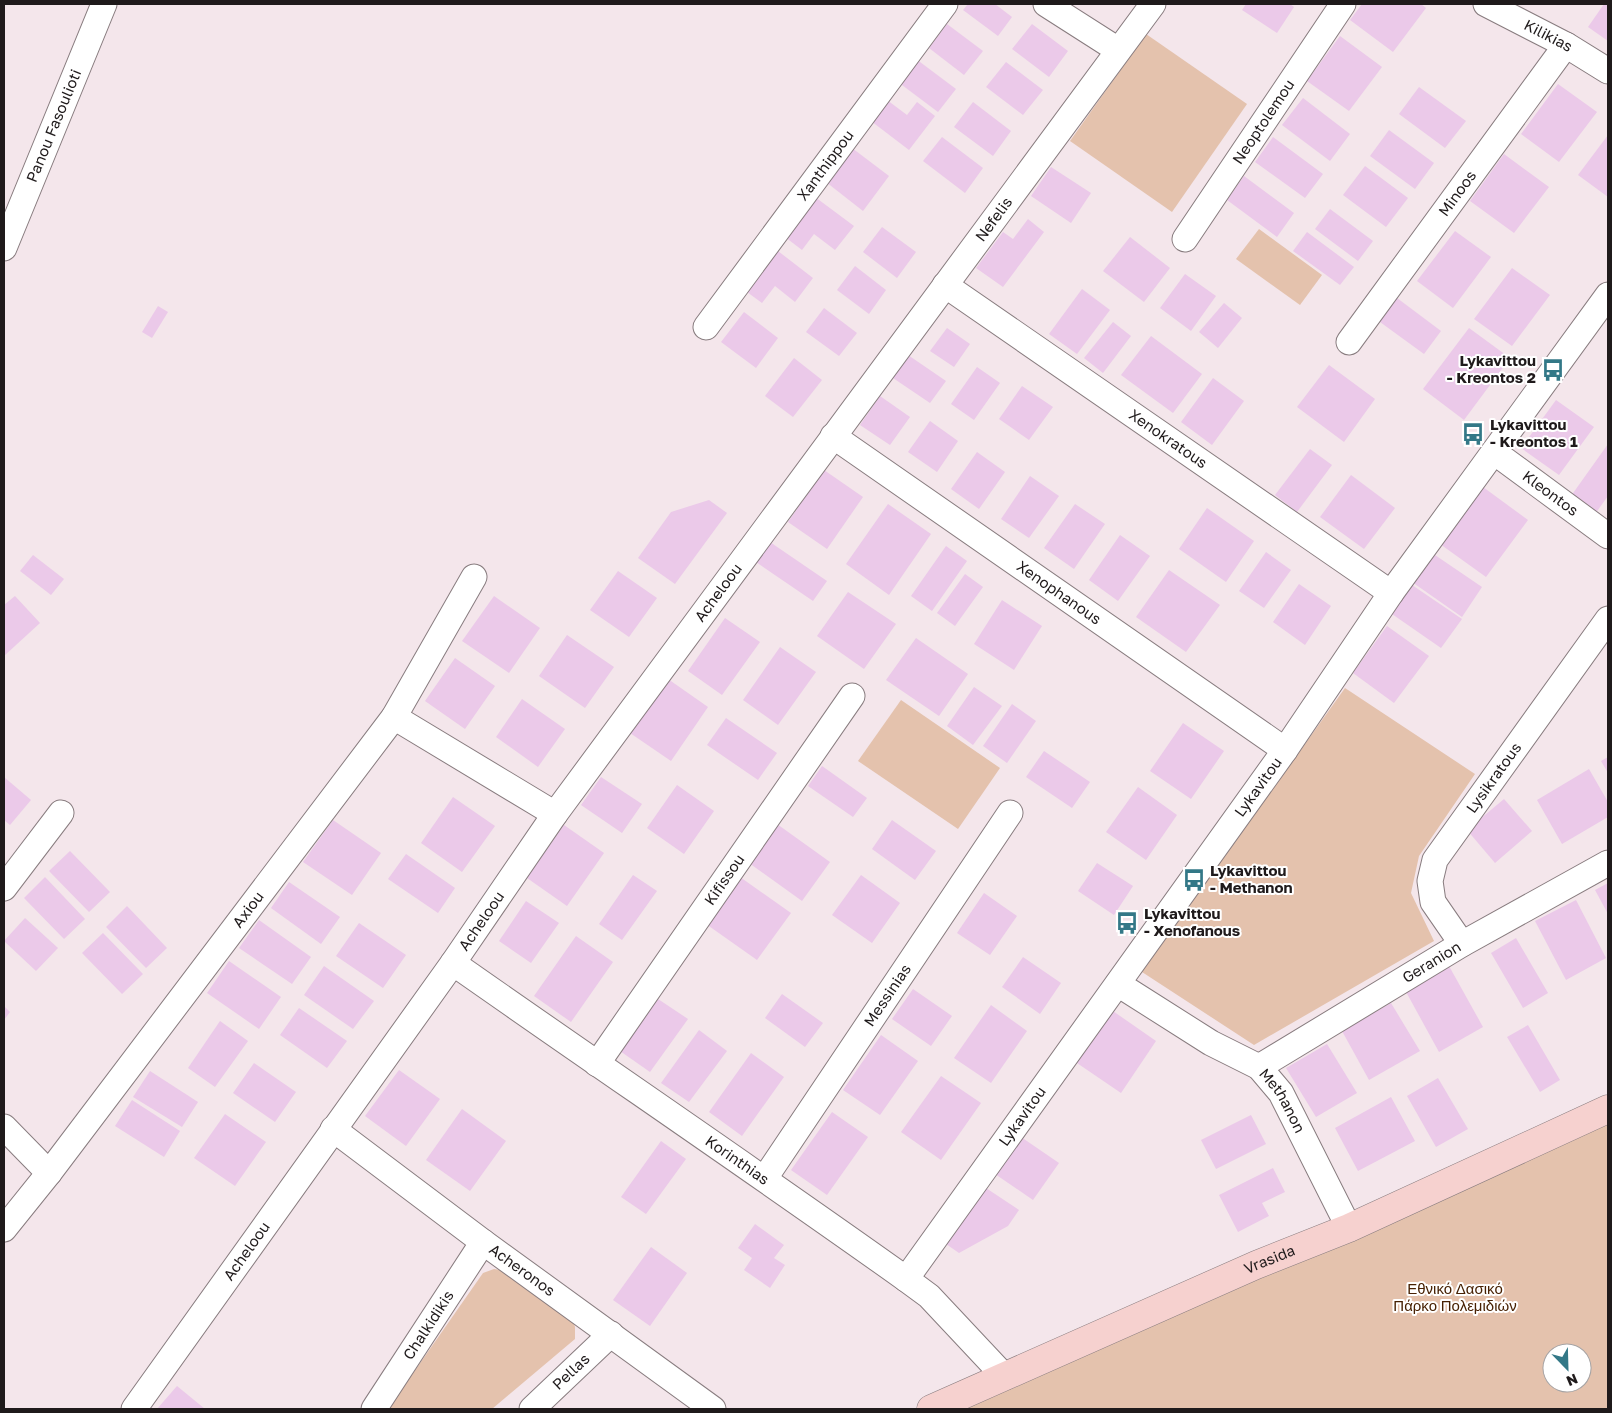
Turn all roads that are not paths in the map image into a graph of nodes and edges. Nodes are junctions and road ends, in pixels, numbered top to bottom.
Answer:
1 (104, 4) edge
2 (945, 4) edge
3 (1046, 4) edge
4 (1153, 4) edge
5 (1343, 4) edge
6 (1486, 4) edge
7 (1566, 45) junction
8 (1118, 50) junction
9 (1608, 71) edge
10 (1185, 239) dead end
11 (4, 248) edge
12 (945, 285) junction
13 (1608, 298) edge
14 (706, 327) dead end
15 (1349, 342) dead end
16 (833, 436) junction
17 (1494, 452) junction
18 (1608, 536) edge
19 (474, 577) dead end
20 (1391, 593) junction
21 (1608, 619) edge
22 (852, 696) dead end
23 (394, 717) junction
24 (1285, 750) junction
25 (60, 813) dead end
26 (1010, 813) dead end
27 (555, 814) junction
28 (1608, 863) edge
29 (4, 888) edge
30 (1462, 944) junction
31 (453, 963) junction
32 (1118, 984) junction
33 (597, 1064) junction
34 (1259, 1067) junction
35 (1608, 1109) edge
36 (4, 1126) edge
37 (333, 1129) junction
38 (49, 1173) junction
39 (765, 1178) junction
40 (1349, 1228) junction
41 (4, 1229) edge
42 (483, 1242) junction
43 (906, 1279) junction
44 (610, 1334) junction
45 (1004, 1377) junction
46 (134, 1409) edge
47 (374, 1409) edge
48 (532, 1409) edge
49 (713, 1409) edge
50 (931, 1409) edge

1 - 11 street, Panou Fasoulioti
2 - 14 street, Xanthippou
3 - 8 street
4 - 8 street, Nefelis
5 - 10 street, Neoptolemou
6 - 7 street, Kilikias
7 - 9 street, Kilikias
7 - 15 street, Minoos
8 - 12 street, Nefelis
12 - 16 street, Nefelis
12 - 20 street, Xenokratous
13 - 17 street, Lykavitou
16 - 24 street, Xenophanous
16 - 27 street, Acheloou
17 - 18 street, Kleontos
17 - 20 street, Lykavitou
19 - 23 street, Axiou
20 - 24 street, Lykavitou
21 - 30 street, Lysikratous
22 - 33 street, Kifissou
23 - 27 street
23 - 38 street, Axiou
24 - 32 street, Lykavitou
25 - 29 street
26 - 39 street, Messinias
27 - 31 street, Acheloou
28 - 30 street, Geranion
30 - 34 street, Geranion
31 - 33 street, Korinthias
31 - 37 street, Acheloou
32 - 34 street, Methanon
32 - 43 street, Lykavitou
33 - 39 street, Korinthias
34 - 40 street, Methanon
35 - 40 street, Vrasida
36 - 38 street
37 - 42 street, Acheronos
37 - 46 street, Acheloou
38 - 41 street, Axiou
39 - 43 street, Korinthias
40 - 45 street, Vrasida
42 - 44 street, Acheronos
42 - 47 street, Chalkidikis
43 - 45 street, Korinthias
44 - 48 street, Pellas
44 - 49 street, Acheronos
45 - 50 street, Vrasida

